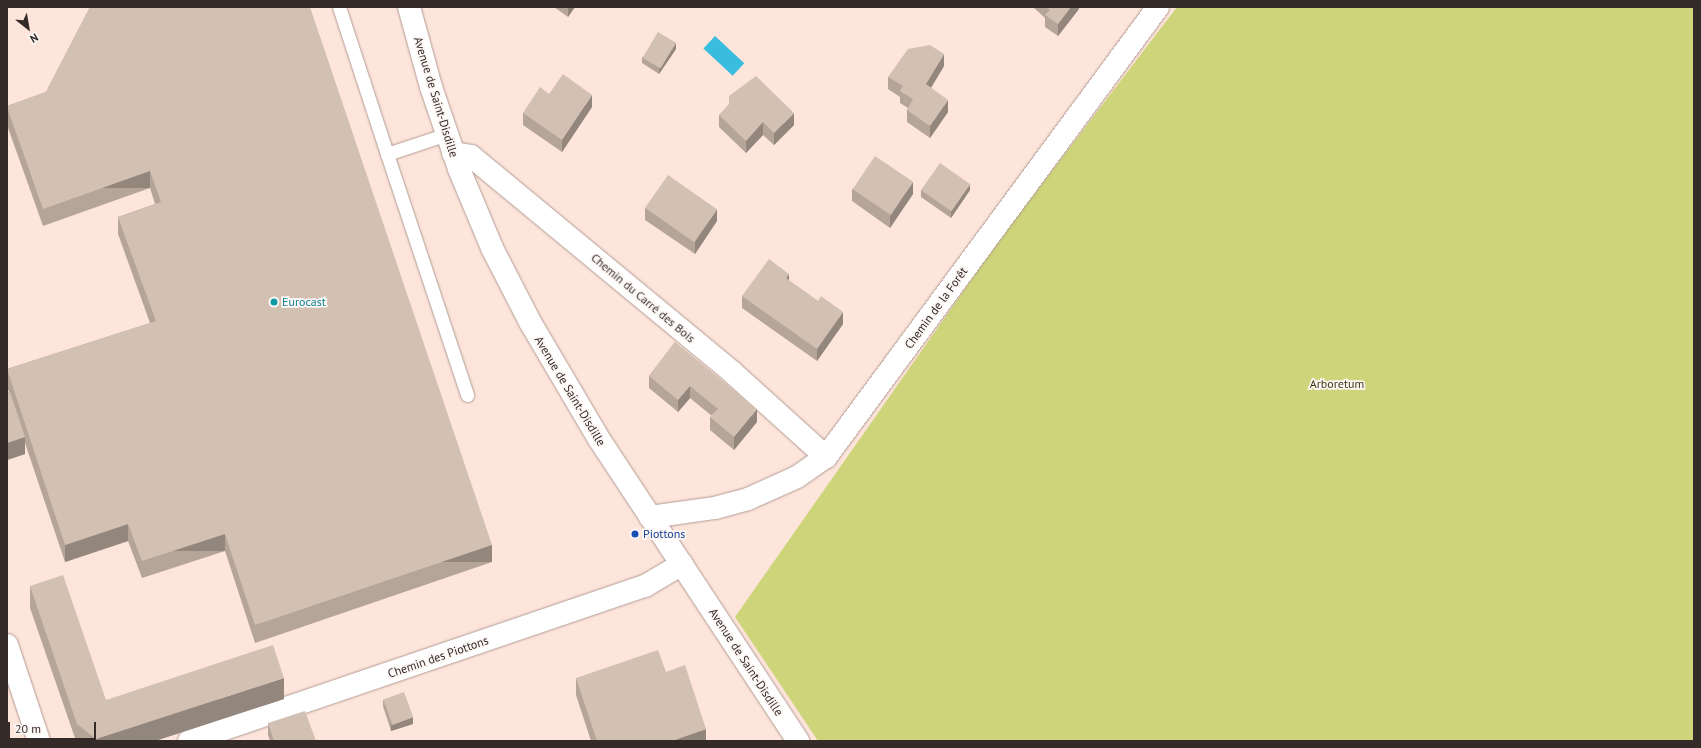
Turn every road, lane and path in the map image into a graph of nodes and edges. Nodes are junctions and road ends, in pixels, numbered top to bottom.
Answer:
1 (339, 7) edge
2 (410, 7) edge
3 (1158, 7) edge
4 (450, 143) junction
5 (386, 154) junction
6 (467, 395) dead end
7 (826, 457) junction
8 (650, 517) junction
9 (682, 564) junction
10 (7, 645) edge
11 (40, 741) edge
12 (189, 741) edge
13 (798, 741) edge

1 - 5 lane
2 - 4 street, Avenue de Saint-Disdille
3 - 7 street, Chemin de la Forêt
4 - 5 lane
4 - 7 street, Chemin du Carré des Bois
4 - 8 street, Avenue de Saint-Disdille
5 - 6 lane
7 - 8 street, Chemin de la Forêt
8 - 9 street, Avenue de Saint-Disdille
9 - 12 street, Chemin des Piottons
9 - 13 street, Avenue de Saint-Disdille
10 - 11 street

